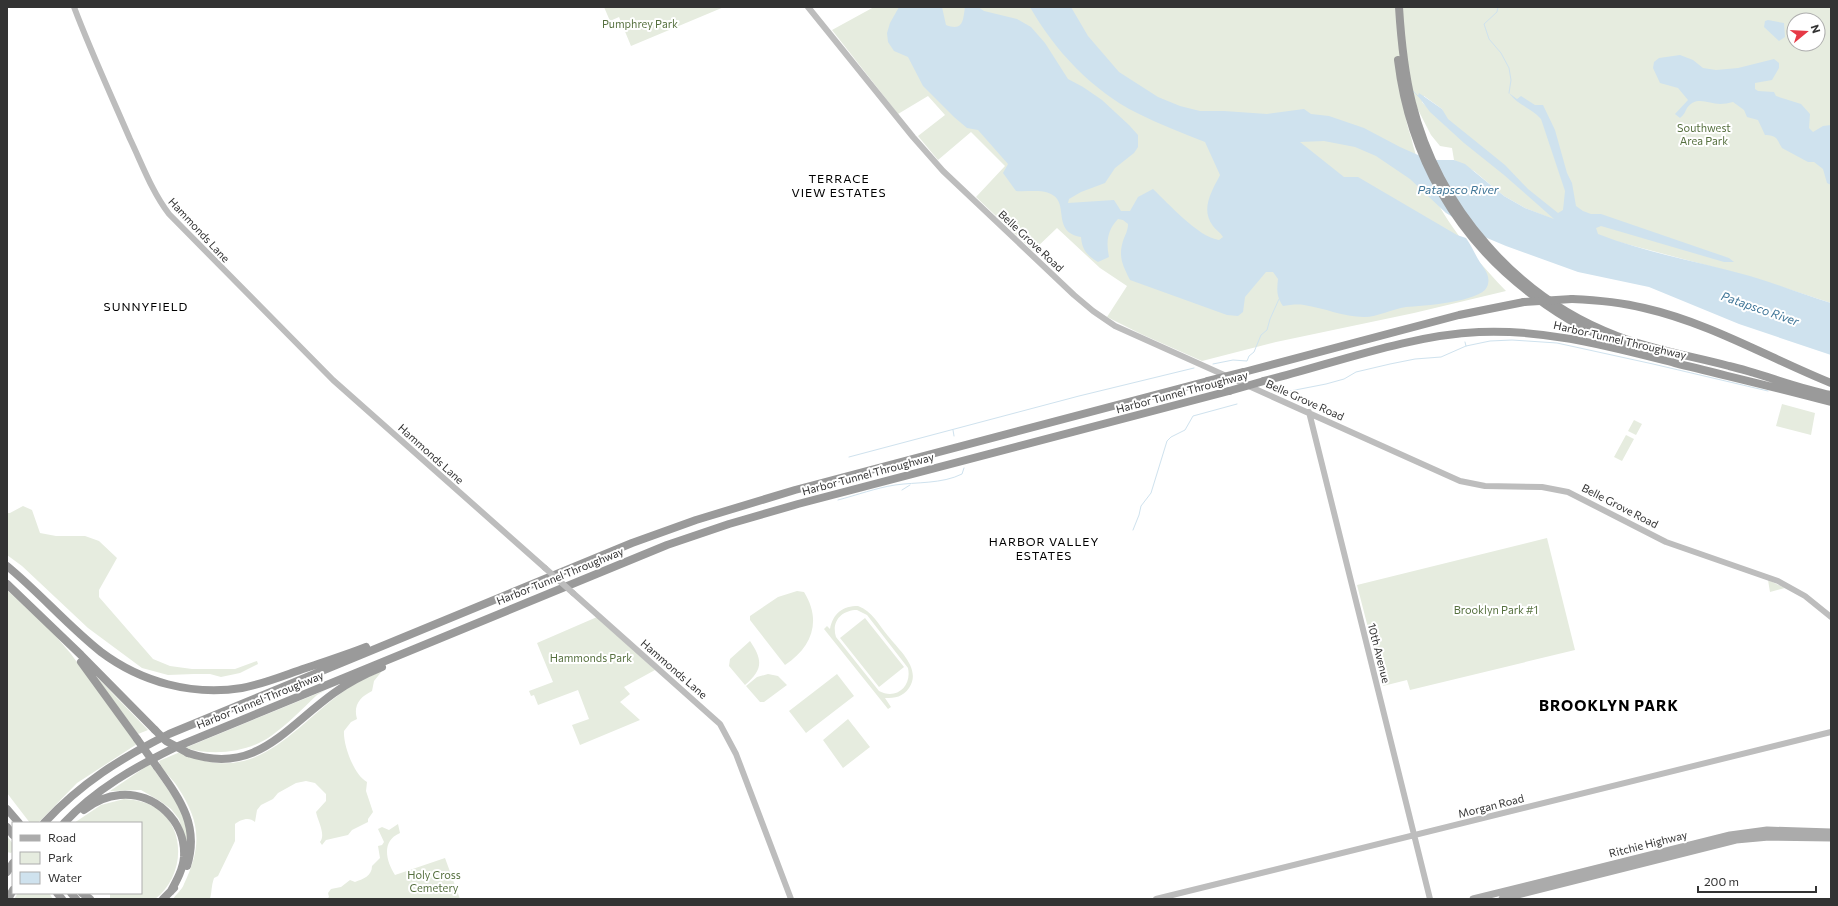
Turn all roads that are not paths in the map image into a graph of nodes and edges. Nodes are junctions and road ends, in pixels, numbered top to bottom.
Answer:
1 (74, 7) edge
2 (808, 7) edge
3 (1394, 7) edge
4 (1399, 7) edge
5 (1493, 257) junction
6 (1728, 375) junction
7 (1831, 383) edge
8 (1831, 395) edge
9 (1831, 402) edge
10 (1309, 412) junction
11 (7, 566) edge
12 (7, 584) edge
13 (525, 602) junction
14 (41, 616) junction
15 (1831, 617) edge
16 (428, 627) junction
17 (1831, 732) edge
18 (7, 809) edge
19 (17, 822) edge
20 (45, 822) edge
21 (65, 822) edge
22 (69, 822) edge
23 (1831, 832) edge
24 (1414, 835) junction
25 (1831, 838) edge
26 (171, 891) junction
27 (163, 899) edge
28 (791, 899) edge
29 (1156, 899) edge
30 (1430, 899) edge
31 (1473, 899) edge
32 (1502, 899) edge

1 - 28 street, Hammonds Lane, bridge
2 - 10 street, Belle Grove Road
3 - 5 highway
4 - 5 highway
5 - 6 highway, Harbor Tunnel Throughway
5 - 8 highway, Harbor Tunnel Throughway
6 - 9 highway, Harbor Tunnel Throughway
6 - 13 highway, Harbor Tunnel Throughway, bridge
7 - 16 highway, Harbor Tunnel Throughway, bridge
10 - 15 street, Belle Grove Road
10 - 24 street, 10th Avenue
11 - 16 highway
12 - 14 highway
13 - 14 highway, bridge
13 - 21 highway, Harbor Tunnel Throughway
14 - 26 highway, bridge
16 - 20 highway, Harbor Tunnel Throughway
17 - 24 street, Morgan Road
18 - 19 highway
22 - 26 highway
23 - 31 main road, Ritchie Highway
24 - 29 street, Morgan Road
24 - 30 street, 10th Avenue
25 - 32 main road, Ritchie Highway
26 - 27 highway

